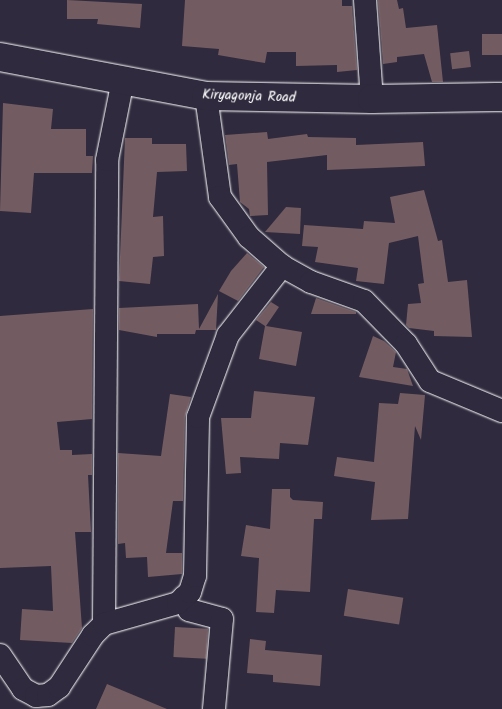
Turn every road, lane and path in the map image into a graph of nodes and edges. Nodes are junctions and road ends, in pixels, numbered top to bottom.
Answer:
1 (365, 0) edge
2 (0, 57) edge
3 (123, 80) junction
4 (206, 96) junction
5 (502, 97) edge
6 (372, 99) junction
7 (282, 266) junction
8 (502, 412) edge
9 (184, 597) junction
10 (104, 624) junction
11 (0, 655) edge
12 (214, 709) edge

1 - 6 street
2 - 3 street, Kiryagonja Road
3 - 4 street, Kiryagonja Road
3 - 10 street
4 - 6 street, Kiryagonja Road
4 - 7 street
5 - 6 street, Kiryagonja Road
7 - 8 street
7 - 9 street
9 - 10 street
9 - 12 street
10 - 11 street

